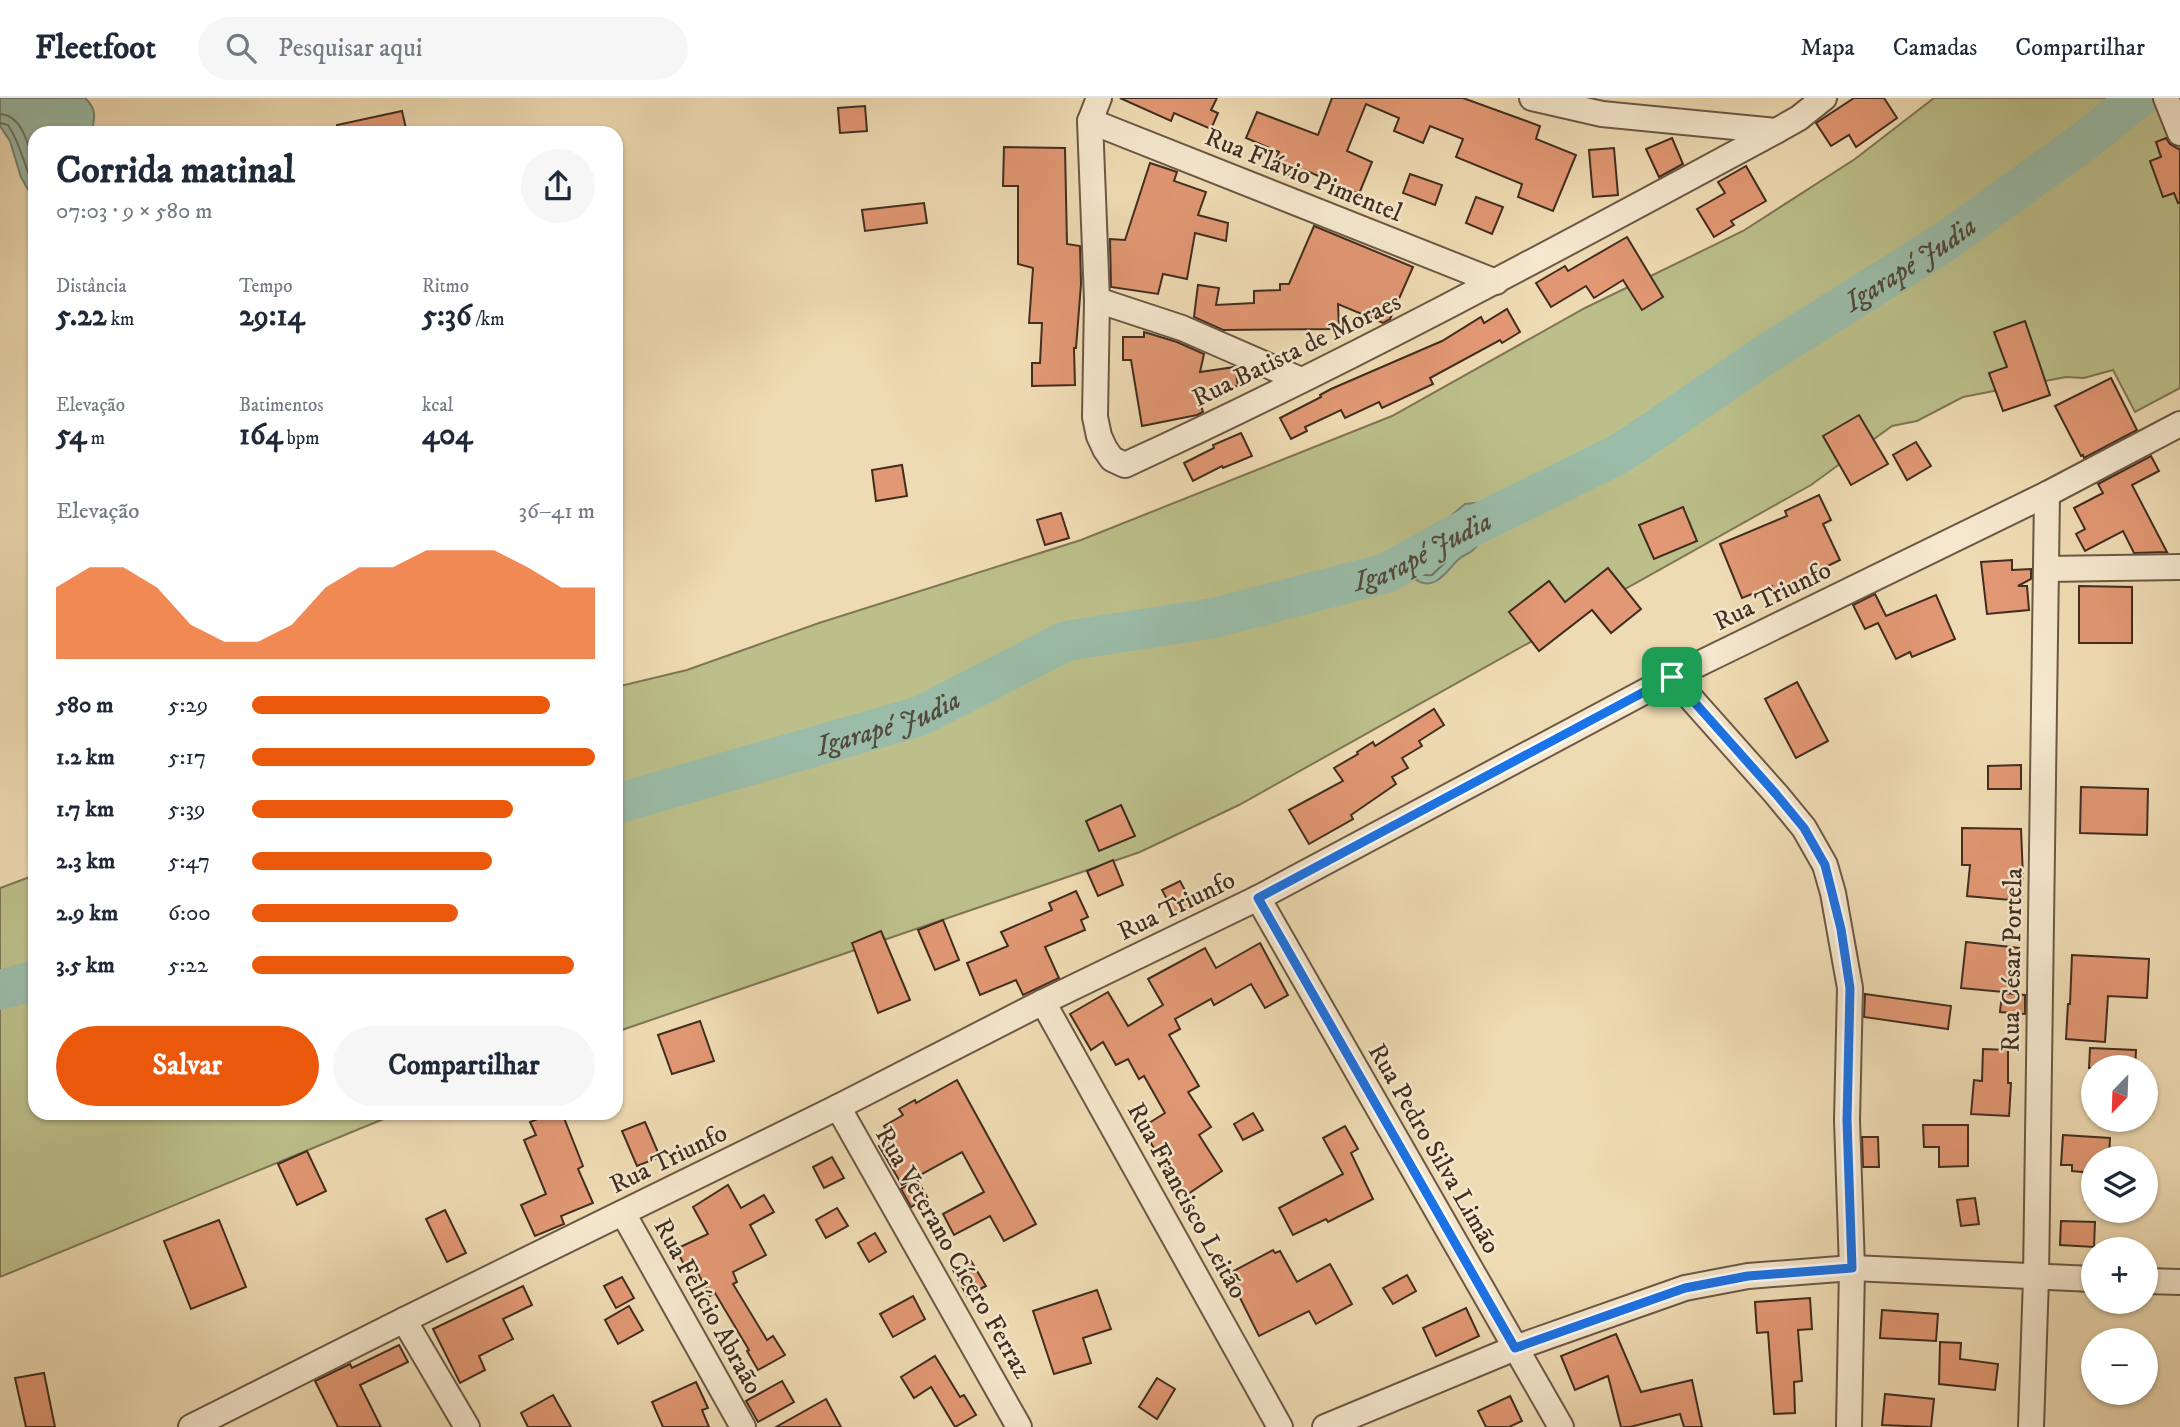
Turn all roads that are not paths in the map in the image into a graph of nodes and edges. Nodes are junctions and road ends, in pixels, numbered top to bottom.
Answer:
1 (1532, 98) edge
2 (1824, 98) edge
3 (2166, 98) edge
4 (1605, 106) edge
5 (1095, 109) edge
6 (1776, 131) junction
7 (2180, 133) edge
8 (1496, 282) junction
9 (1097, 300) junction
10 (1301, 380) junction
11 (2180, 424) edge
12 (2048, 494) junction
13 (2180, 567) edge
14 (2046, 569) junction
15 (1672, 677) junction
16 (1258, 898) junction
17 (1043, 1002) junction
18 (838, 1107) junction
19 (623, 1213) junction
20 (1852, 1268) junction
21 (2036, 1278) junction
22 (2081, 1279) edge
23 (2158, 1281) edge
24 (2180, 1282) edge
25 (404, 1320) junction
26 (1515, 1348) junction
27 (196, 1426) edge
28 (467, 1427) edge
29 (743, 1427) edge
30 (1019, 1427) edge
31 (1280, 1427) edge
32 (1325, 1427) edge
33 (1560, 1427) edge
34 (1849, 1427) edge
35 (2031, 1427) edge

1 - 4 street
2 - 6 street, Rua Batista de Moraes
3 - 7 street
4 - 6 street
5 - 8 street, Rua Flávio Pimentel
5 - 9 street, Rua Batista de Moraes
6 - 8 street, Rua Batista de Moraes
8 - 10 street, Rua Batista de Moraes
9 - 10 street
9 - 10 street, Rua Batista de Moraes
11 - 12 street, Rua Triunfo
12 - 14 street, Rua César Portela
12 - 15 street, Rua Triunfo
13 - 14 street
14 - 21 street, Rua César Portela
15 - 16 street, Rua Triunfo
15 - 20 street
16 - 17 street, Rua Triunfo
16 - 26 street, Rua Pedro Silva Limão
17 - 18 street, Rua Triunfo
17 - 31 street, Rua Francisco Leitão
18 - 19 street, Rua Triunfo
18 - 30 street, Rua Veterano Cícero Ferraz
19 - 25 street, Rua Triunfo
19 - 29 street, Rua Felício Abraão
20 - 21 street
20 - 26 street
20 - 34 street
21 - 22 street
21 - 35 street, Rua César Portela
23 - 24 street
25 - 27 street, Rua Triunfo
25 - 28 street
26 - 32 street
26 - 33 street, Rua Pedro Silva Limão

